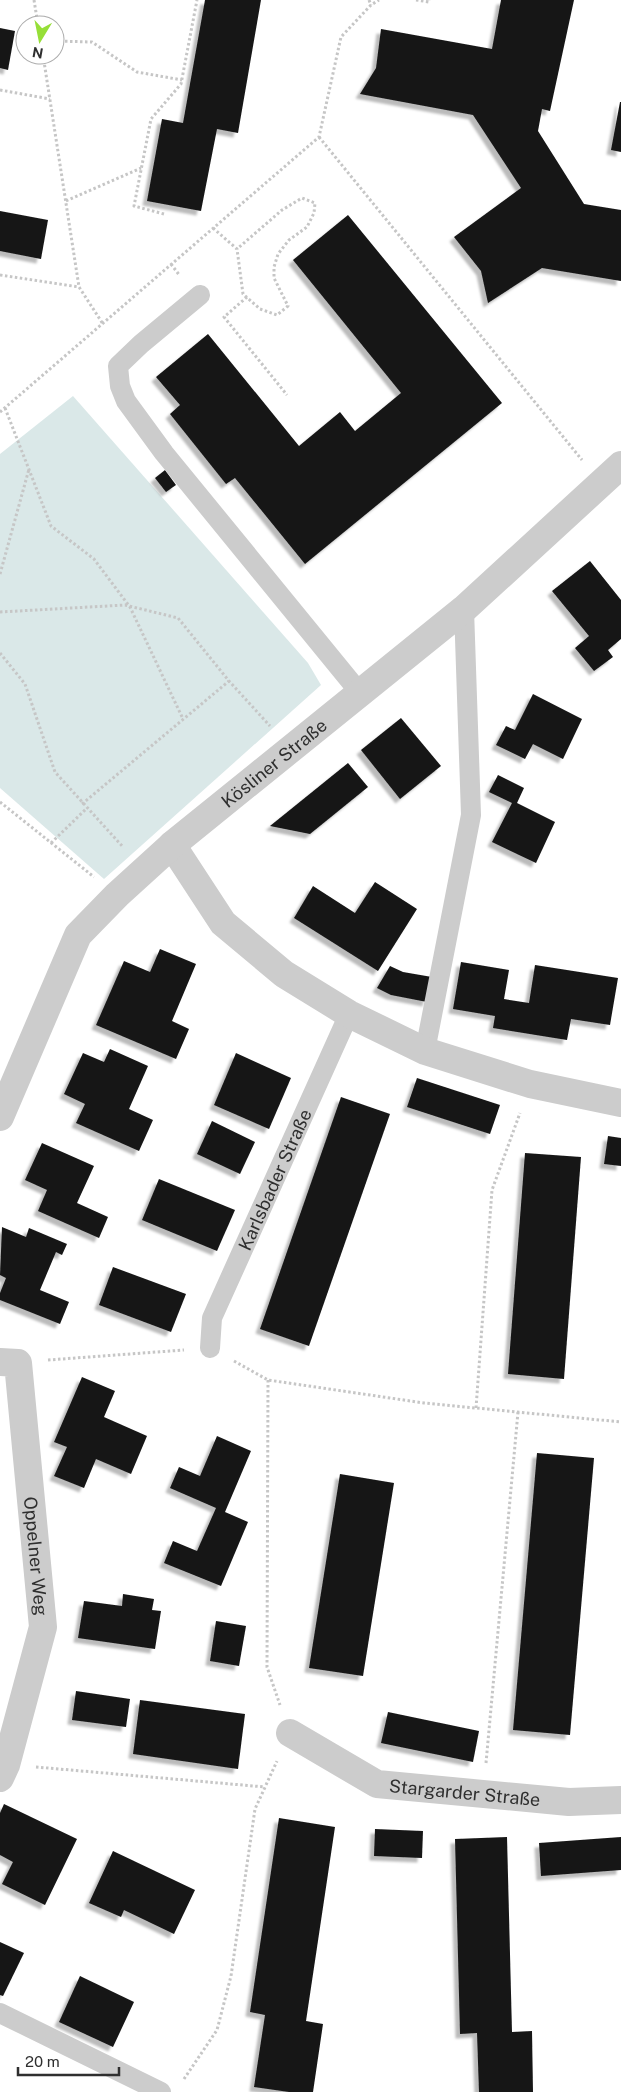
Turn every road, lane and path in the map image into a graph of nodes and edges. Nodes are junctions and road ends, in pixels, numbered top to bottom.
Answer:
1 (34, 0) edge
2 (197, 0) edge
3 (369, 0) edge
4 (379, 0) edge
5 (416, 0) edge
6 (429, 0) edge
7 (371, 5) junction
8 (36, 15) edge
9 (65, 41) edge
10 (45, 65) edge
11 (182, 80) junction
12 (0, 90) edge
13 (50, 99) junction
14 (319, 137) junction
15 (141, 168) junction
16 (66, 202) junction
17 (164, 214) dead end
18 (213, 228) junction
19 (237, 249) junction
20 (0, 275) edge
21 (79, 286) junction
22 (200, 295) dead end
23 (247, 297) junction
24 (103, 324) junction
25 (287, 394) dead end
26 (5, 408) junction
27 (0, 412) edge
28 (621, 465) edge
29 (29, 469) junction
30 (601, 483) junction
31 (0, 574) edge
32 (130, 606) junction
33 (464, 609) junction
34 (0, 612) edge
35 (0, 653) edge
36 (229, 681) junction
37 (360, 693) junction
38 (183, 719) junction
39 (291, 748) junction
40 (0, 802) edge
41 (82, 804) junction
42 (87, 808) junction
43 (51, 843) junction
44 (172, 845) junction
45 (145, 868) junction
46 (117, 895) junction
47 (349, 1014) junction
48 (425, 1050) junction
49 (530, 1084) junction
50 (621, 1103) edge
51 (0, 1116) edge
52 (210, 1348) junction
53 (9, 1362) edge
54 (268, 1380) junction
55 (476, 1408) junction
56 (518, 1412) junction
57 (621, 1422) edge
58 (290, 1733) junction
59 (2, 1769) edge
60 (265, 1787) junction
61 (483, 1793) junction
62 (621, 1800) edge
63 (0, 2013) edge
64 (180, 2084) dead end
65 (160, 2092) edge

1 - 8 path
2 - 11 path
3 - 7 path
4 - 7 path
5 - 6 path
7 - 14 path
9 - 11 path
10 - 13 path
11 - 15 path
12 - 13 path
13 - 16 path
14 - 18 path
14 - 30 path
15 - 16 path
15 - 17 path
16 - 21 path
18 - 19 path
18 - 24 path
19 - 23 path
19 - 23 path
20 - 21 path
21 - 24 path
22 - 37 lane
23 - 25 path
24 - 26 path
26 - 27 path
26 - 29 path
28 - 30 street, Kösliner Straße
29 - 31 path
29 - 32 path
30 - 33 street, Kösliner Straße
32 - 34 path
32 - 36 path
32 - 38 path
33 - 37 street, Kösliner Straße
33 - 48 lane
35 - 41 path
36 - 38 path
36 - 39 path
37 - 39 street, Kösliner Straße
38 - 41 path
39 - 44 street, Kösliner Straße
40 - 43 path
41 - 42 path
42 - 43 path
42 - 45 path
43 - 46 path
44 - 45 street, Kösliner Straße
44 - 47 street
45 - 46 street, Kösliner Straße
46 - 51 street, Kösliner Straße
47 - 48 street
47 - 52 lane, Karlsbader Straße
48 - 49 street
49 - 50 street
49 - 55 path
52 - 53 path
52 - 54 path
53 - 59 street, Oppelner Weg
54 - 55 path
54 - 58 path
55 - 56 path
56 - 57 path
56 - 61 path
58 - 60 path
58 - 61 street, Stargarder Straße
59 - 60 path
60 - 64 path
61 - 62 street, Stargarder Straße
63 - 65 lane

